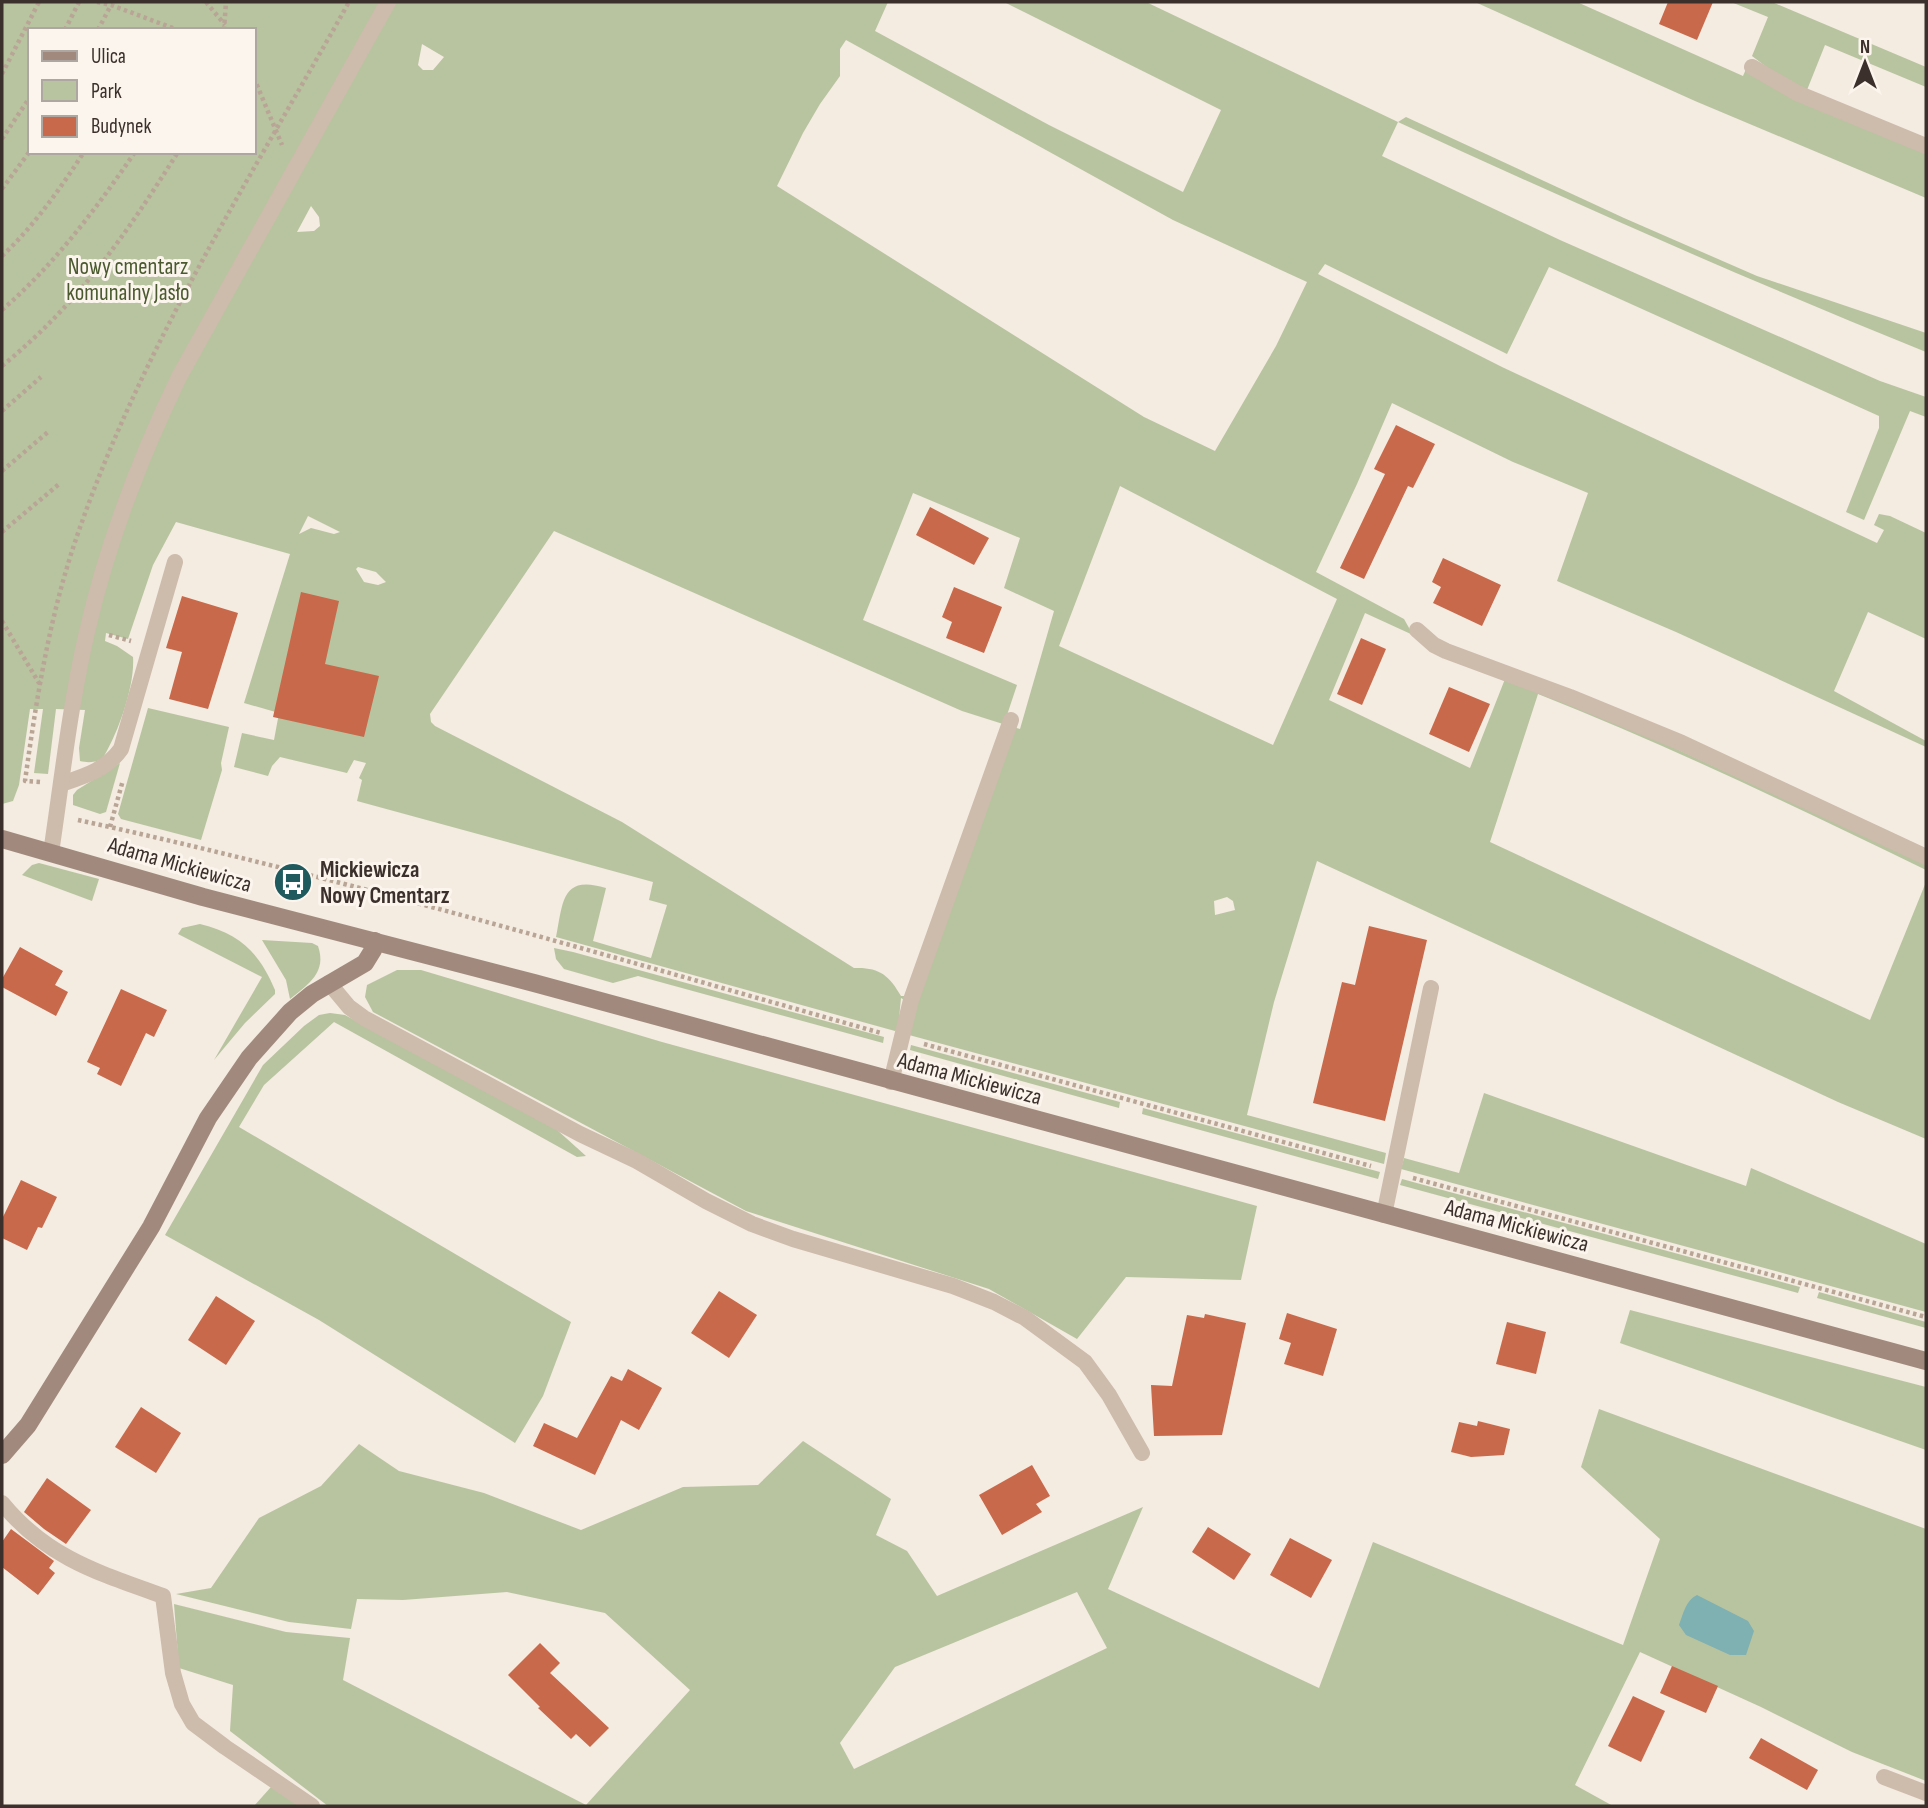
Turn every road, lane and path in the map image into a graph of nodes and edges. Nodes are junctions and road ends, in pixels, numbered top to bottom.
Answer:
1 (38, 2) edge
2 (79, 2) edge
3 (97, 2) edge
4 (206, 2) edge
5 (226, 2) edge
6 (349, 2) edge
7 (388, 2) edge
8 (111, 5) junction
9 (157, 22) junction
10 (66, 28) edge
11 (99, 28) edge
12 (154, 28) edge
13 (173, 28) edge
14 (224, 28) edge
15 (1752, 67) dead end
16 (2, 74) edge
17 (256, 83) edge
18 (28, 100) edge
19 (276, 133) junction
20 (2, 139) edge
21 (1926, 146) edge
22 (28, 154) edge
23 (83, 154) edge
24 (134, 154) edge
25 (177, 154) edge
26 (301, 161) junction
27 (2, 189) edge
28 (2, 256) edge
29 (2, 310) edge
30 (2, 366) edge
31 (41, 377) dead end
32 (2, 411) edge
33 (48, 432) dead end
34 (2, 471) edge
35 (59, 484) dead end
36 (2, 532) edge
37 (176, 562) dead end
38 (2, 621) edge
39 (88, 630) junction
40 (1417, 630) dead end
41 (151, 647) junction
42 (39, 684) dead end
43 (1011, 720) dead end
44 (61, 784) junction
45 (57, 816) junction
46 (2, 839) edge
47 (51, 853) junction
48 (1926, 857) edge
49 (375, 942) junction
50 (329, 983) junction
51 (1431, 988) dead end
52 (901, 1038) junction
53 (891, 1082) junction
54 (1392, 1172) junction
55 (1384, 1215) junction
56 (1926, 1317) edge
57 (1926, 1361) edge
58 (1142, 1454) dead end
59 (2, 1455) edge
60 (2, 1503) edge
61 (1884, 1777) dead end
62 (1926, 1793) edge
63 (312, 1806) edge

1 - 16 path
2 - 10 path
3 - 8 path
4 - 14 path
5 - 14 path
6 - 19 path
7 - 26 lane
8 - 9 path
8 - 11 path
9 - 12 path
9 - 13 path
15 - 21 lane
17 - 19 path
18 - 20 path
19 - 26 path
22 - 27 path
23 - 28 path
24 - 29 path
25 - 30 path
26 - 39 lane
31 - 32 path
33 - 34 path
35 - 36 path
37 - 41 lane
38 - 42 path
39 - 41 path
39 - 44 lane
40 - 48 lane
41 - 44 lane
43 - 52 lane
44 - 45 lane
45 - 47 lane
45 - 52 path
46 - 47 street, Adama Mickiewicza
47 - 49 street, Adama Mickiewicza
49 - 50 street
49 - 53 street, Adama Mickiewicza
50 - 58 lane
50 - 59 street
51 - 54 lane
52 - 53 lane
52 - 54 path
53 - 55 street, Adama Mickiewicza
54 - 55 lane
54 - 56 path
55 - 57 street, Adama Mickiewicza
60 - 63 lane
61 - 62 lane

